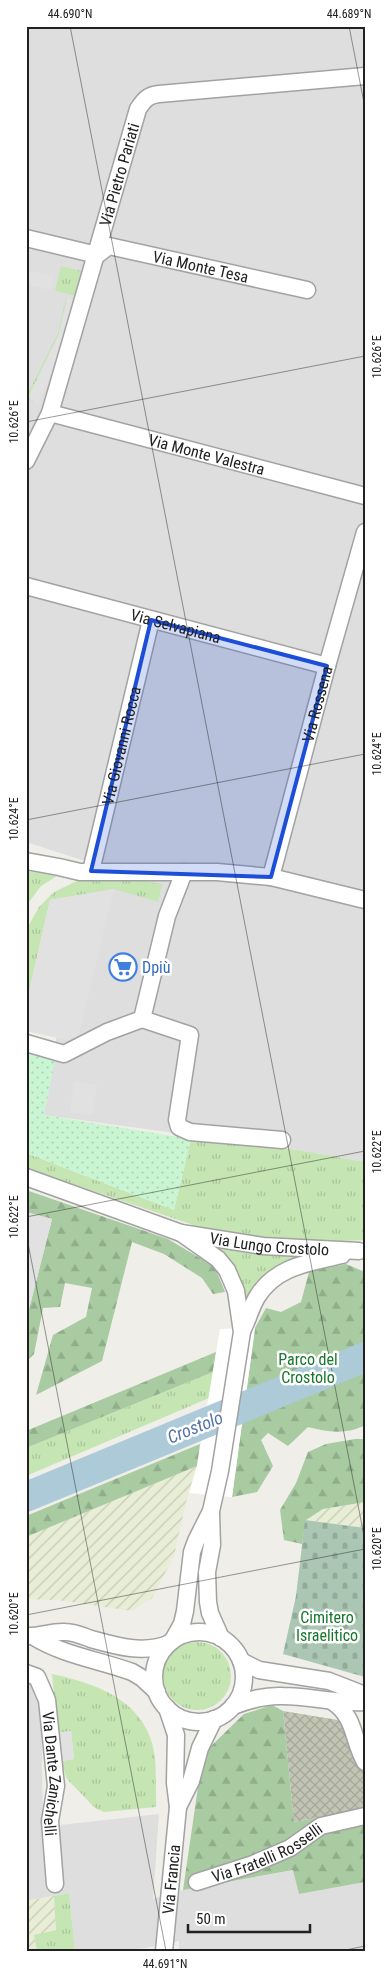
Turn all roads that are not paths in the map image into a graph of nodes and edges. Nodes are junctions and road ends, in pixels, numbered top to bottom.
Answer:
1 (365, 76) edge
2 (26, 238) edge
3 (96, 255) junction
4 (307, 290) dead end
5 (50, 413) junction
6 (26, 461) edge
7 (365, 496) edge
8 (365, 532) edge
9 (26, 586) edge
10 (151, 620) junction
11 (326, 666) junction
12 (26, 861) edge
13 (91, 871) junction
14 (184, 872) junction
15 (271, 877) junction
16 (365, 900) edge
17 (142, 1019) junction
18 (26, 1043) edge
19 (282, 1140) dead end
20 (26, 1176) edge
21 (181, 1233) junction
22 (362, 1251) edge
23 (242, 1332) junction
24 (211, 1511) junction
25 (30, 1636) edge
26 (221, 1638) junction
27 (171, 1642) junction
28 (241, 1661) junction
29 (26, 1673) edge
30 (157, 1692) junction
31 (365, 1695) edge
32 (333, 1702) junction
33 (365, 1702) edge
34 (233, 1706) junction
35 (166, 1708) junction
36 (214, 1719) junction
37 (365, 1762) edge
38 (178, 1807) junction
39 (365, 1816) edge
40 (198, 1882) dead end
41 (55, 1884) dead end
42 (164, 1951) edge

1 - 3 street, Via Pietro Pariati
2 - 3 street
3 - 4 street, Via Monte Tesa
3 - 5 street, Via Pietro Pariati
5 - 6 street, Via Pietro Pariati
5 - 7 street, Via Monte Valestra
8 - 11 street, Via Rossena
9 - 10 street, Via Selvapiana
10 - 11 street, Via Selvapiana
10 - 13 street, Via Giovanni Rocca
11 - 15 street, Via Rossena
12 - 13 street
13 - 14 street
14 - 15 street
14 - 17 street
15 - 16 street
17 - 18 street
17 - 19 street
20 - 21 street, Via Lungo Crostolo
21 - 22 street, Via Lungo Crostolo
21 - 23 street, Via Lungo Crostolo
22 - 23 street, Via Lungo Crostolo
23 - 24 street, Via Lungo Crostolo
24 - 26 street
24 - 27 street, Via Francia
25 - 27 street
25 - 30 street
26 - 27 street
26 - 28 street
27 - 30 street, Via Francia
28 - 31 street
28 - 34 street
29 - 41 street, Via Dante Zanichelli
30 - 35 street, Via Francia
32 - 33 street, Via Francia
32 - 34 street, Via Francia
32 - 37 street
34 - 36 street, Via Francia
35 - 36 street
35 - 38 street, Via Francia
36 - 38 street, Via Francia
38 - 42 street, Via Francia
39 - 40 street, Via Fratelli Rosselli

